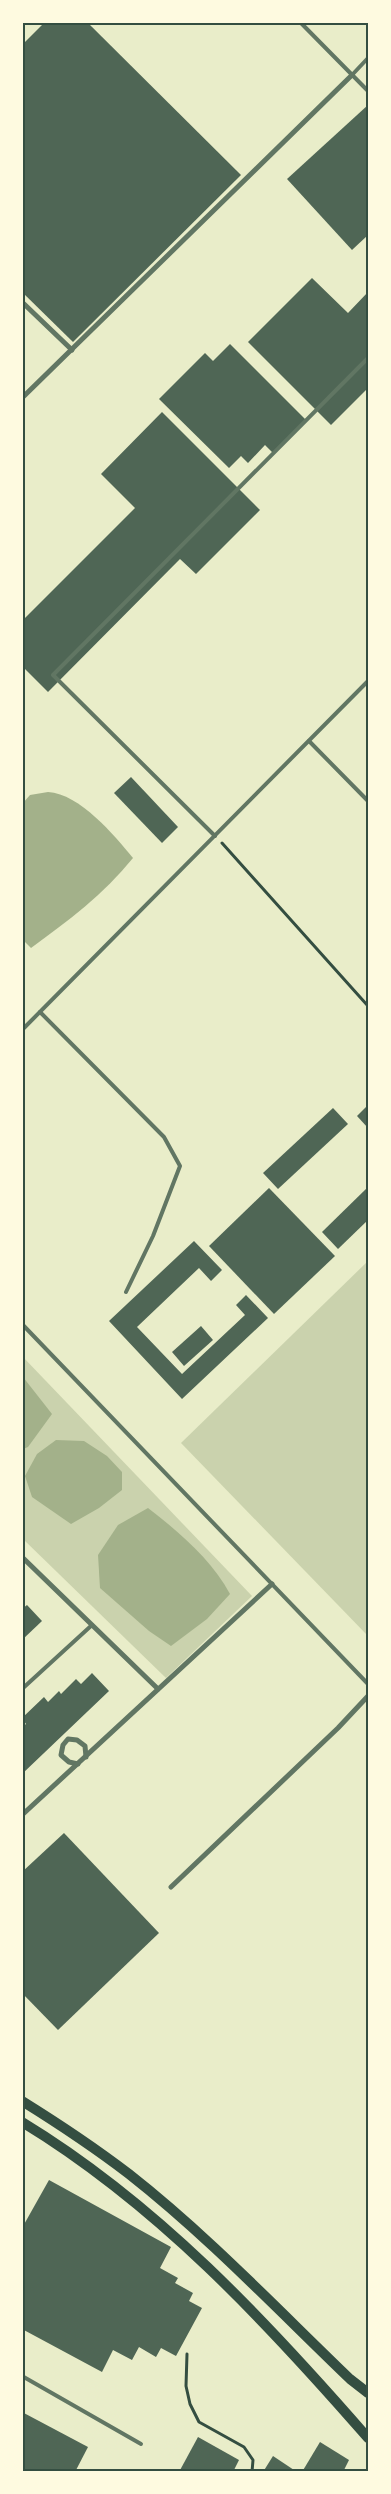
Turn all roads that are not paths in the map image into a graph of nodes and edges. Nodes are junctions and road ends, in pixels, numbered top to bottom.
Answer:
1 (300, 22) edge
2 (368, 58) edge
3 (352, 75) junction
4 (368, 91) edge
5 (22, 302) edge
6 (72, 350) junction
7 (368, 358) edge
8 (22, 398) edge
9 (368, 681) edge
10 (309, 741) junction
11 (368, 801) edge
12 (215, 836) junction
13 (40, 1012) junction
14 (22, 1030) edge
15 (126, 1292) dead end
16 (22, 1324) edge
17 (22, 1557) edge
18 (272, 1584) junction
19 (92, 1625) junction
20 (368, 1684) edge
21 (24, 1685) edge
22 (158, 1689) junction
23 (368, 1696) edge
24 (86, 1756) junction
25 (78, 1764) junction
26 (22, 1815) edge
27 (171, 1887) dead end
28 (22, 2102) edge
29 (22, 2122) edge
30 (22, 2376) edge
31 (368, 2393) edge
32 (368, 2438) edge
33 (141, 2444) dead end

1 - 3 lane
2 - 3 lane
3 - 4 lane
3 - 6 street
5 - 6 street
6 - 8 street
7 - 12 lane
9 - 10 lane
10 - 11 lane
10 - 12 lane
12 - 13 lane
13 - 14 lane
13 - 15 lane
16 - 18 lane
17 - 19 street
18 - 20 lane
18 - 22 street
19 - 21 lane
19 - 22 street
22 - 24 street
23 - 27 street
24 - 25 street
24 - 25 street
25 - 26 street
28 - 31 main road
29 - 32 main road
30 - 33 lane

